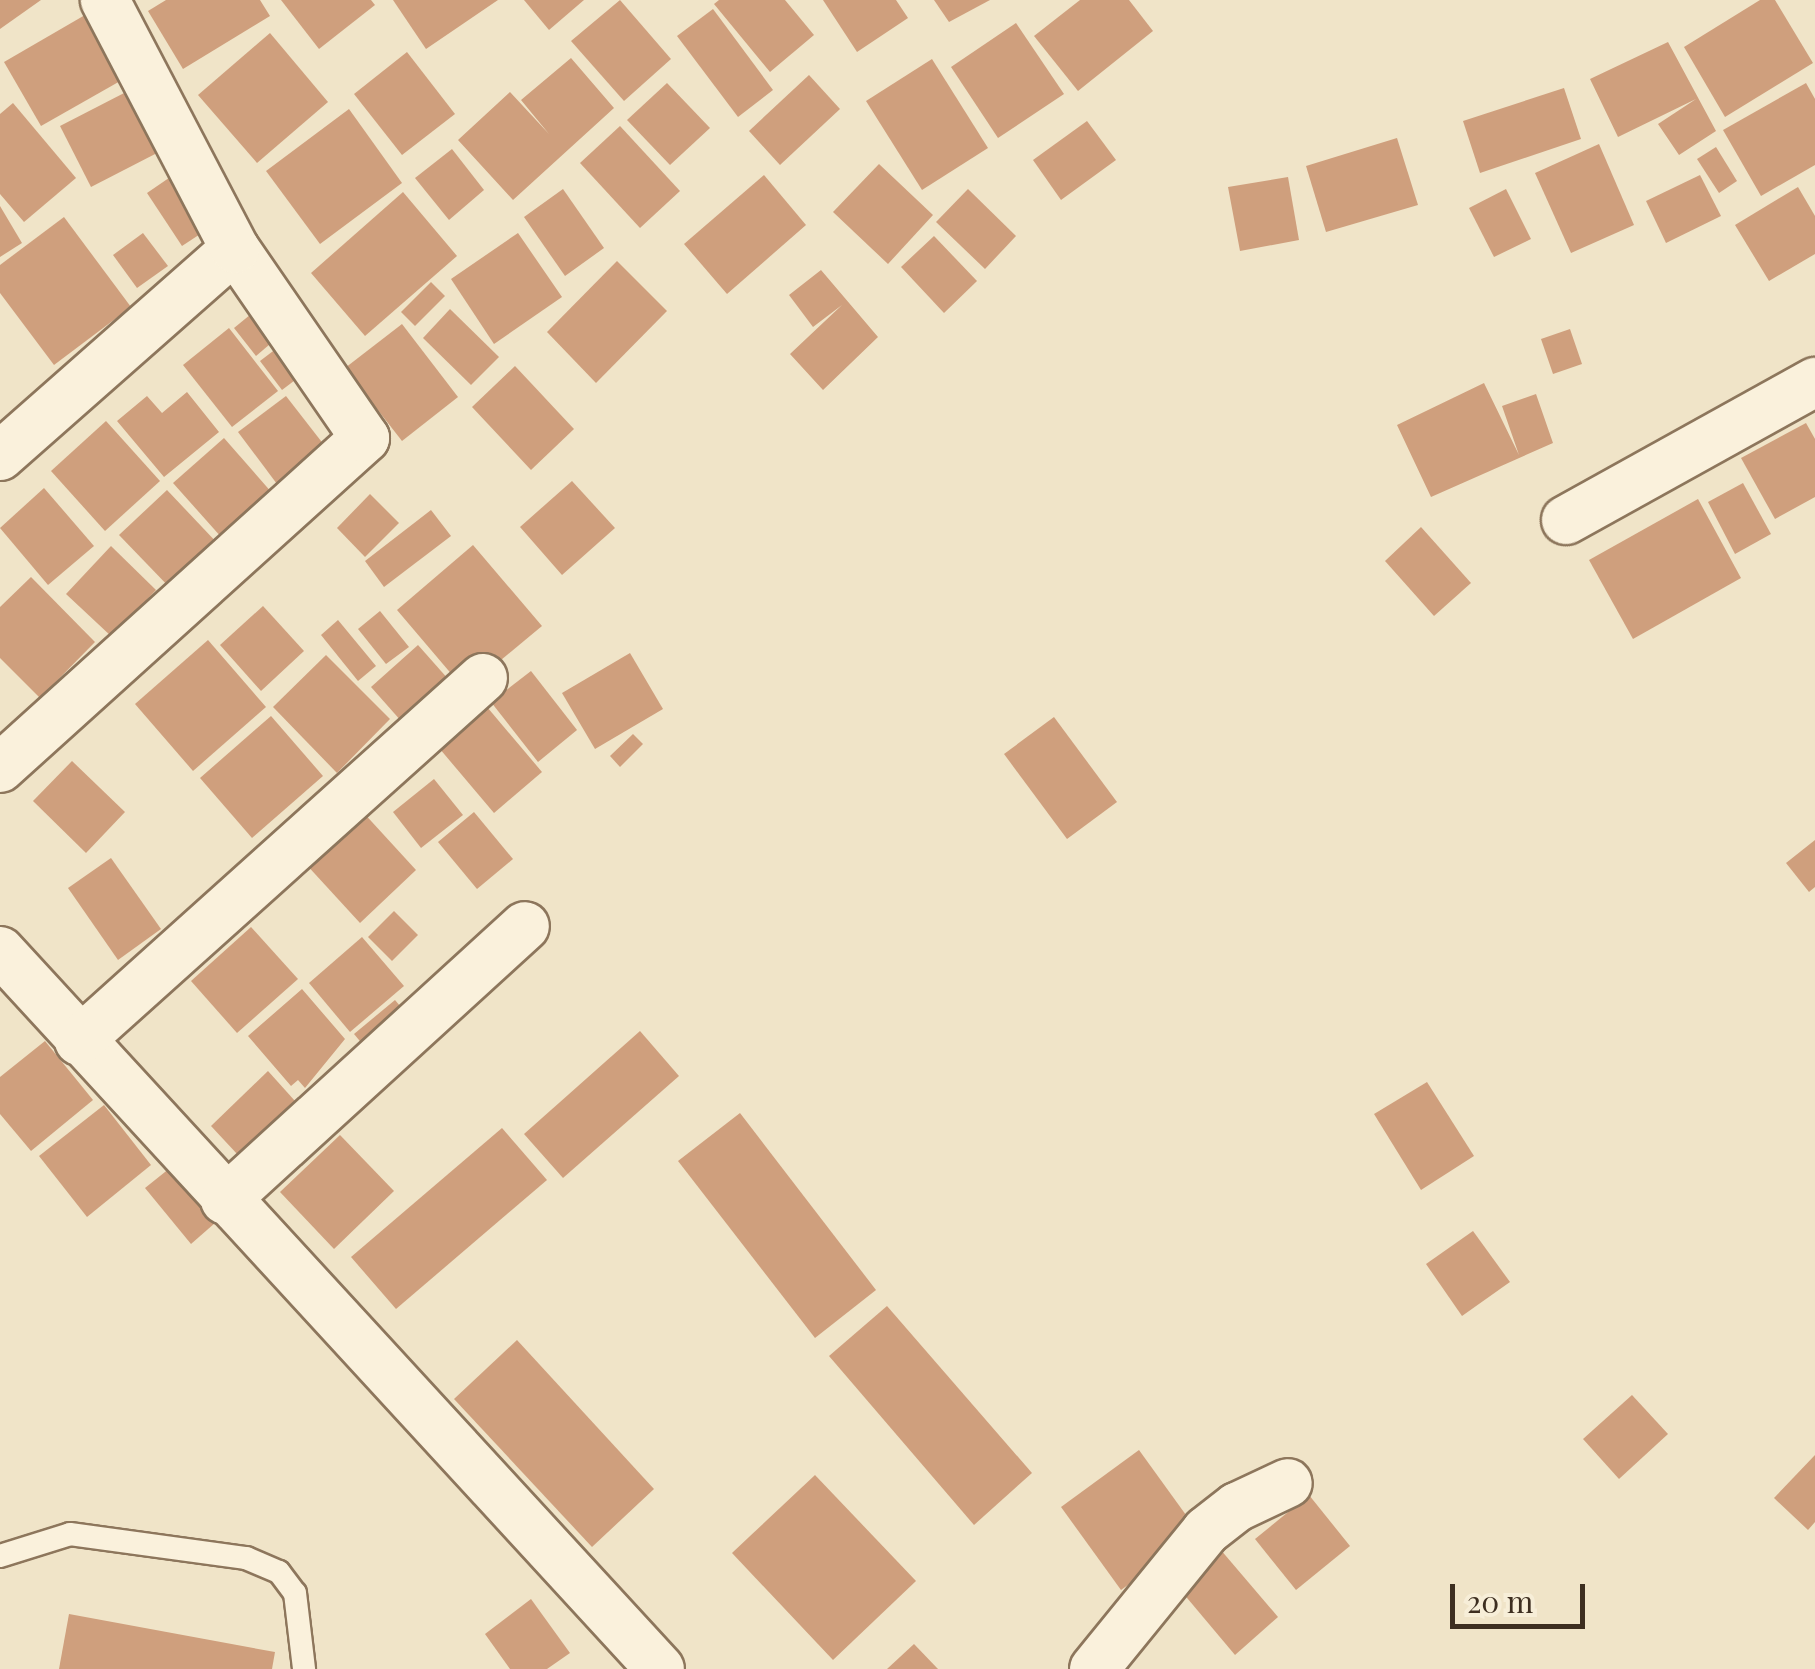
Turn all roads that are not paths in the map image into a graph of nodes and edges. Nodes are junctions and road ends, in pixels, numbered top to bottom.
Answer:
1 (105, 0) edge
2 (235, 249) junction
3 (1815, 382) edge
4 (0, 456) edge
5 (1566, 520) dead end
6 (483, 678) dead end
7 (0, 768) edge
8 (525, 926) dead end
9 (0, 950) edge
10 (79, 1040) junction
11 (226, 1200) junction
12 (1288, 1484) dead end
13 (0, 1556) edge
14 (304, 1669) edge
15 (660, 1669) edge
16 (1094, 1669) edge

1 - 2 street
2 - 4 street
2 - 7 street
3 - 5 street
6 - 10 street
8 - 11 street
9 - 10 street
10 - 11 street
11 - 15 street
12 - 16 street
13 - 14 lane

